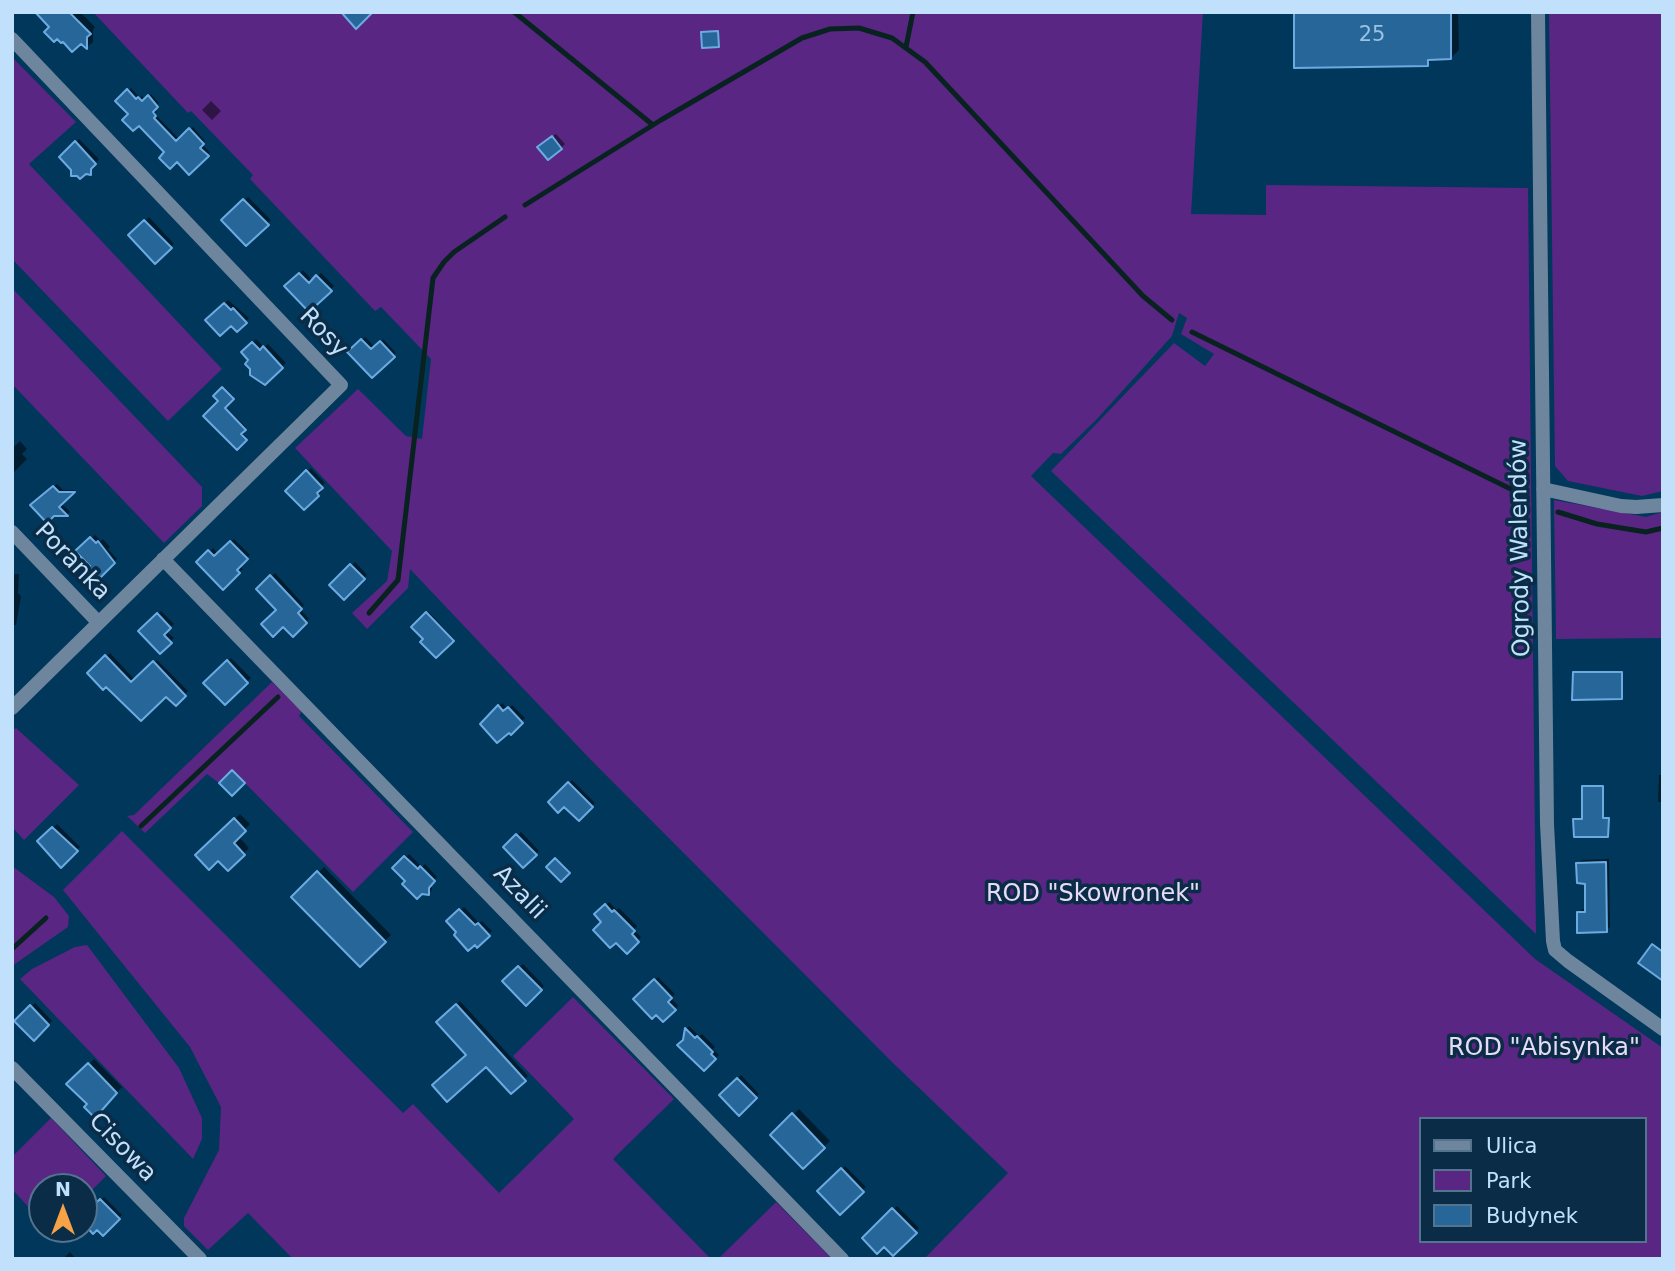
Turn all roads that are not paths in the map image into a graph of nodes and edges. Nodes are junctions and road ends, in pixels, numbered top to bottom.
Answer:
1 (1538, 12) edge
2 (12, 39) edge
3 (1543, 489) junction
4 (1663, 505) edge
5 (12, 532) edge
6 (163, 559) junction
7 (98, 622) junction
8 (12, 708) edge
9 (1663, 1029) edge
10 (12, 1068) edge
11 (200, 1259) edge
12 (842, 1259) edge

1 - 3 street, Ogrody Walendów
2 - 6 street, Rosy
3 - 4 street
3 - 9 street, Ogrody Walendów
5 - 7 street, Poranka
6 - 7 street, Rosy
6 - 12 street, Azalii
7 - 8 street, Rosy
10 - 11 street, Cisowa

